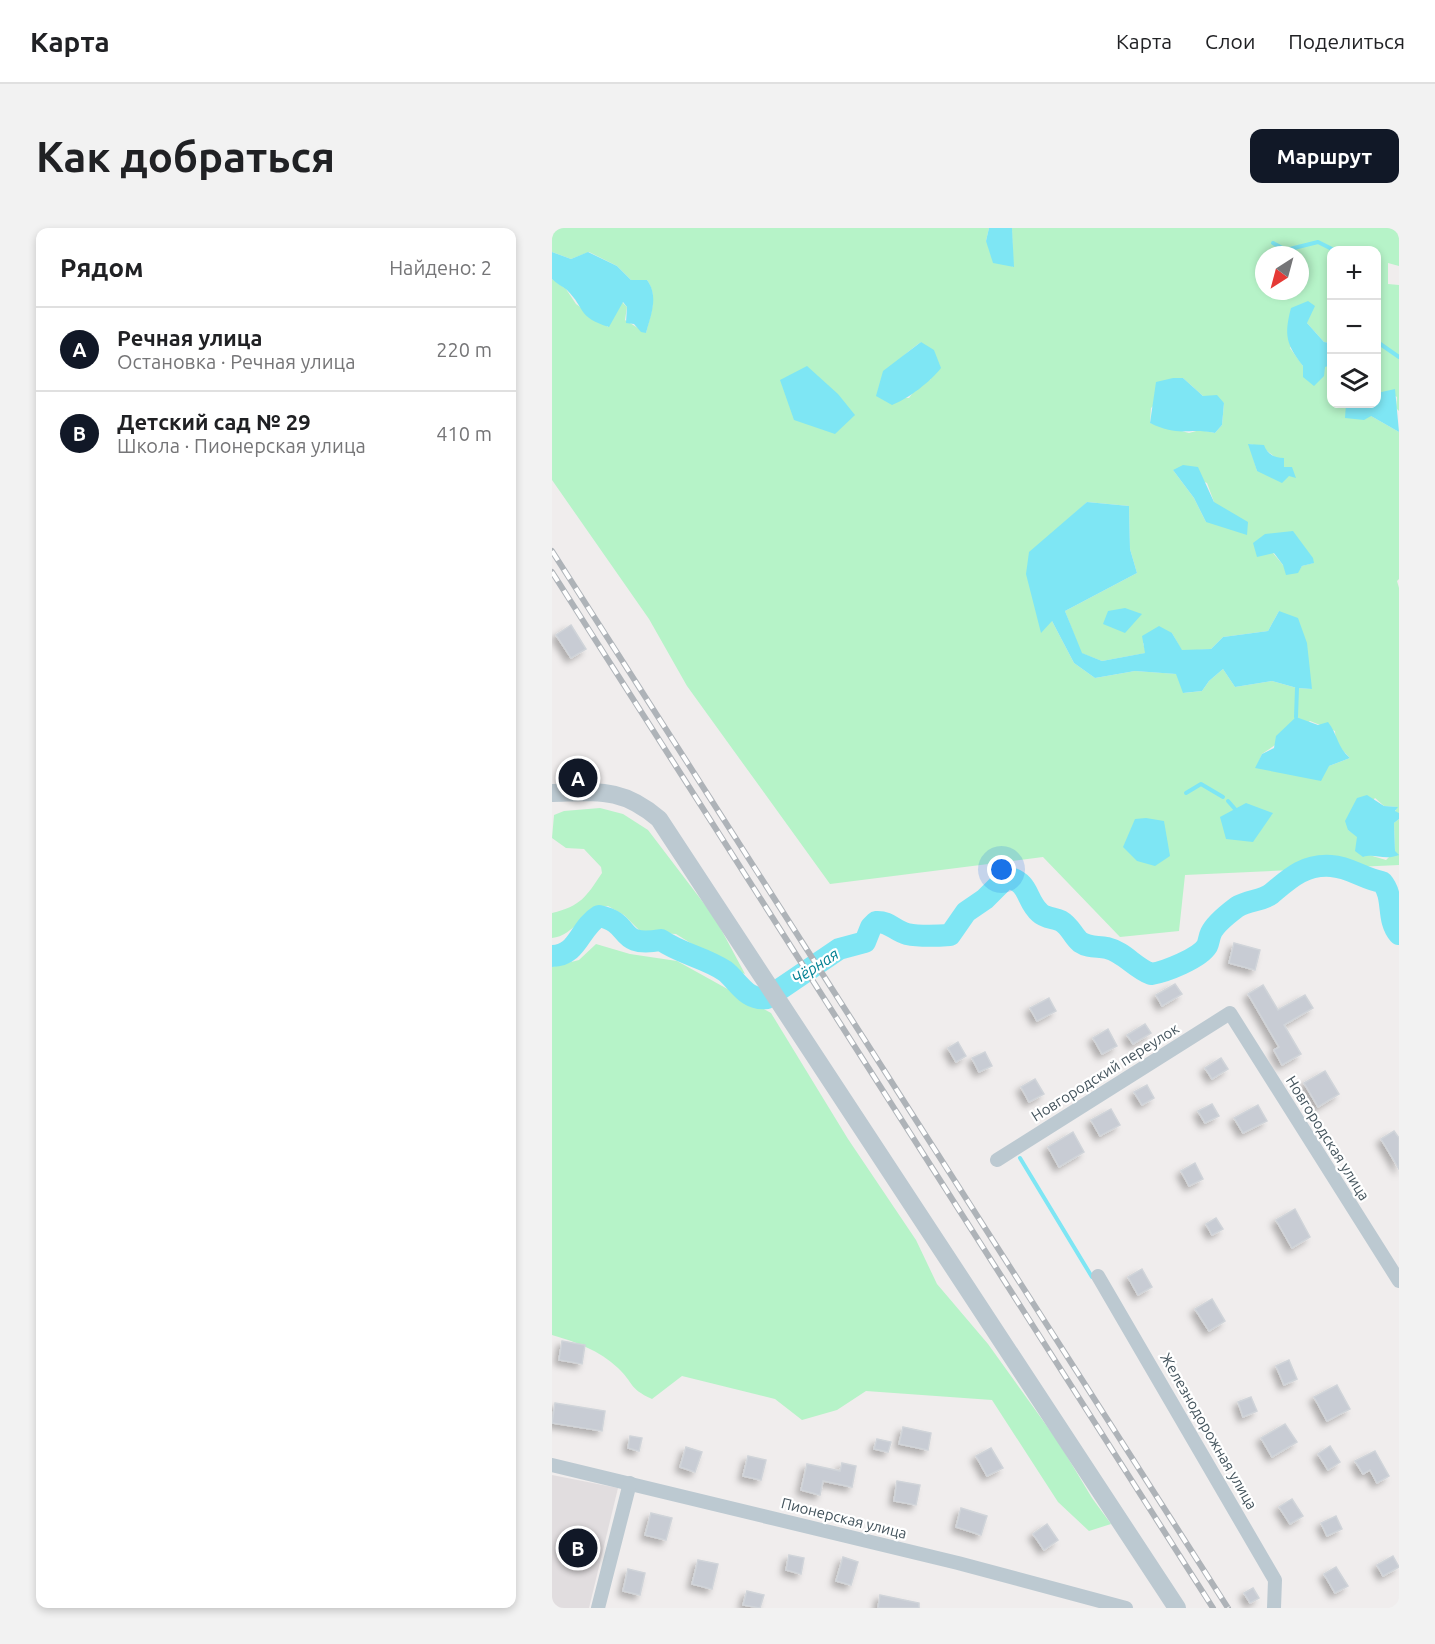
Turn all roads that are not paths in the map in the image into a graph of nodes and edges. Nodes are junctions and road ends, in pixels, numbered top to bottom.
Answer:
1 (552, 793) edge
2 (1230, 1013) joint
3 (997, 1160) dead end
4 (1098, 1276) dead end
5 (1399, 1281) edge
6 (552, 1464) edge
7 (630, 1483) junction
8 (598, 1608) edge
9 (1126, 1608) edge
10 (1177, 1608) edge
11 (1274, 1608) edge

1 - 10 street
2 - 3 street, Новгородский переулок
2 - 5 street, Новгородская улица
4 - 11 street, Железнодорожная улица
6 - 7 street, Пионерская улица
7 - 8 street
7 - 9 street, Пионерская улица

